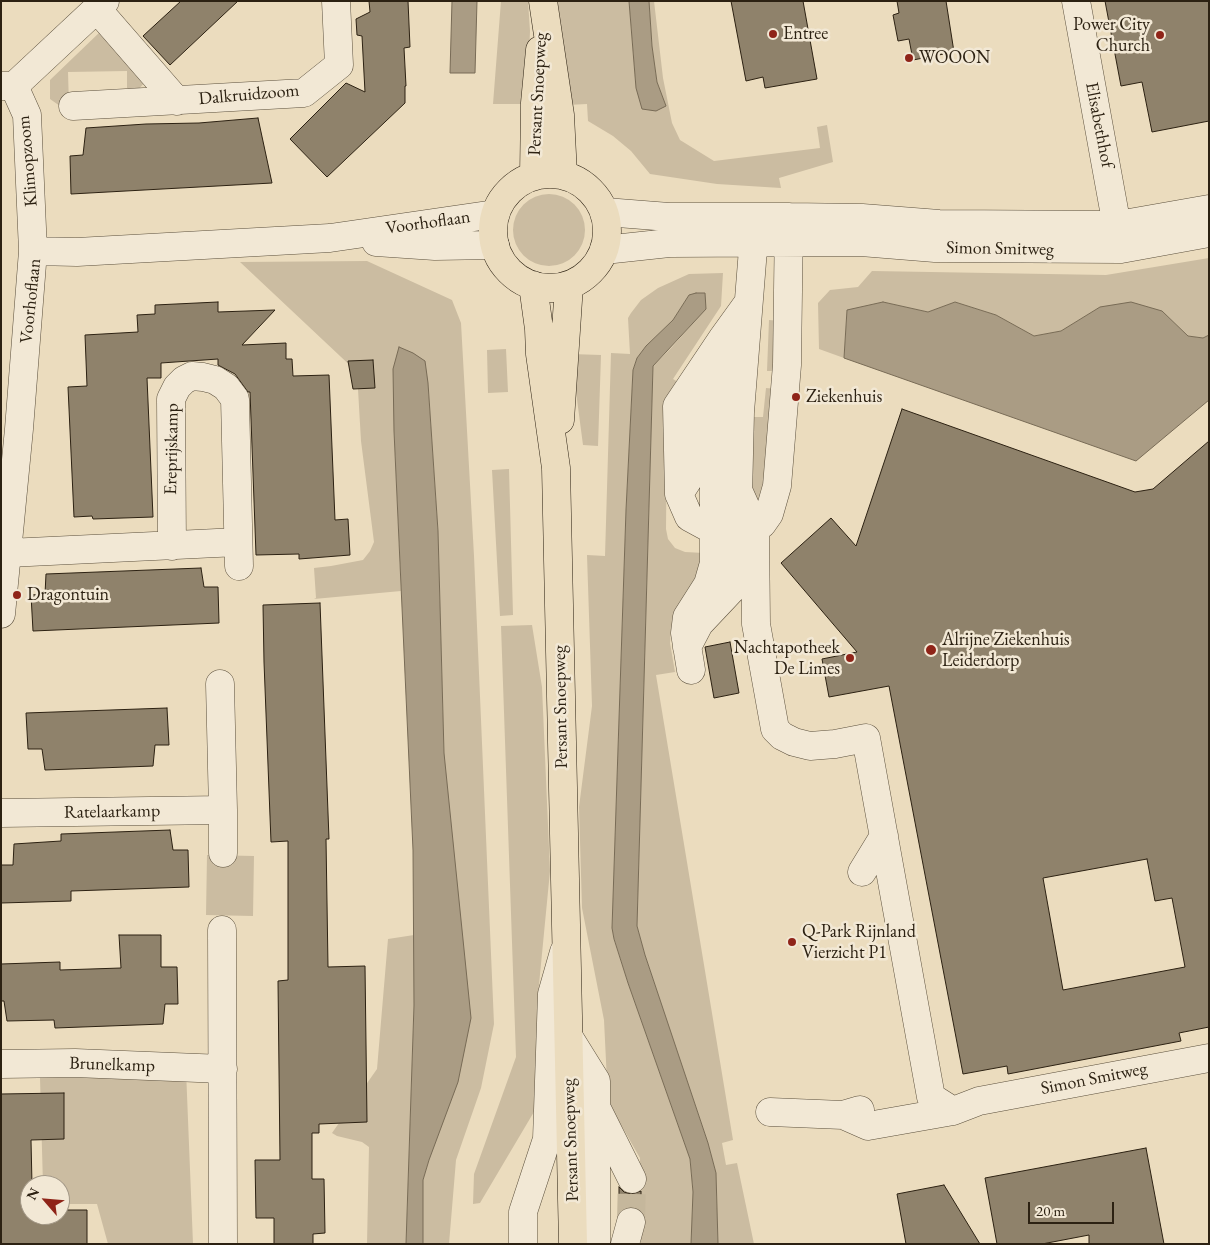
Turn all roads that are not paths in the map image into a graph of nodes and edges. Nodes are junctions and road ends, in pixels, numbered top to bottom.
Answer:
1 (336, 1) edge
2 (1076, 1) edge
3 (101, 5) edge
4 (543, 6) edge
5 (8, 86) edge
6 (177, 100) junction
7 (74, 106) dead end
8 (563, 175) junction
9 (534, 176) junction
10 (1209, 209) edge
11 (605, 212) junction
12 (495, 214) junction
13 (755, 230) junction
14 (789, 230) junction
15 (1209, 233) edge
16 (330, 238) junction
17 (1120, 238) junction
18 (495, 245) junction
19 (604, 250) junction
20 (34, 251) junction
21 (533, 285) junction
22 (569, 285) junction
23 (748, 303) junction
24 (746, 346) junction
25 (742, 396) junction
26 (739, 444) junction
27 (678, 449) junction
28 (556, 468) junction
29 (678, 494) junction
30 (736, 529) junction
31 (172, 546) junction
32 (8, 553) junction
33 (1, 614) edge
34 (220, 684) dead end
35 (223, 810) junction
36 (1, 813) edge
37 (884, 836) junction
38 (223, 853) dead end
39 (862, 872) dead end
40 (222, 930) dead end
41 (566, 946) junction
42 (568, 1036) junction
43 (1209, 1058) edge
44 (1, 1064) edge
45 (222, 1069) junction
46 (942, 1104) junction
47 (596, 1106) junction
48 (770, 1112) dead end
49 (843, 1115) junction
50 (632, 1179) tunnel mouth
51 (223, 1244) edge
52 (523, 1244) edge
53 (573, 1244) edge
54 (596, 1244) edge

1 - 6 street, Dalkruidzoom
2 - 17 street, Elisabethhof
3 - 5 street
3 - 6 street, Dalkruidzoom
4 - 8 main road, Persant Snoepweg
4 - 9 main road, Persant Snoepweg
5 - 20 street, Klimopzoom
6 - 7 street, Dalkruidzoom
8 - 9 main road
8 - 11 main road
9 - 12 main road
10 - 17 street, Simon Smitweg
11 - 13 street, Simon Smitweg
11 - 19 main road
12 - 16 street, Voorhoflaan
12 - 18 main road
13 - 14 street, Simon Smitweg
13 - 19 street, Simon Smitweg
13 - 23 street
14 - 17 street, Simon Smitweg
14 - 30 street
15 - 17 street, Simon Smitweg
16 - 18 street, Voorhoflaan
16 - 20 street, Voorhoflaan
18 - 21 main road
19 - 22 main road
20 - 32 street, Voorhoflaan
21 - 22 main road
21 - 28 main road, Persant Snoepweg
22 - 28 main road, Persant Snoepweg
23 - 24 street
23 - 27 street
24 - 25 street
24 - 27 street
25 - 26 street
25 - 29 street
26 - 30 street
26 - 30 street
27 - 29 street
28 - 41 main road, Persant Snoepweg
29 - 30 street
30 - 30 street
30 - 37 street
31 - 31 street, Ereprijskamp
31 - 32 street, Ereprijskamp
32 - 33 street, Voorhoflaan
34 - 35 street
35 - 36 street, Ratelaarkamp
35 - 38 street
37 - 39 street
37 - 46 street
40 - 45 street
41 - 42 main road, Persant Snoepweg
41 - 52 street, Persant Snoepweg
42 - 47 street, Persant Snoepweg
42 - 53 main road, Persant Snoepweg
43 - 46 street, Simon Smitweg
44 - 45 street, Brunelkamp
45 - 51 street
46 - 49 street, Simon Smitweg
46 - 49 street, Simon Smitweg
47 - 50 street, Persant Snoepweg
47 - 54 street, Persant Snoepweg
48 - 49 street, Simon Smitweg

